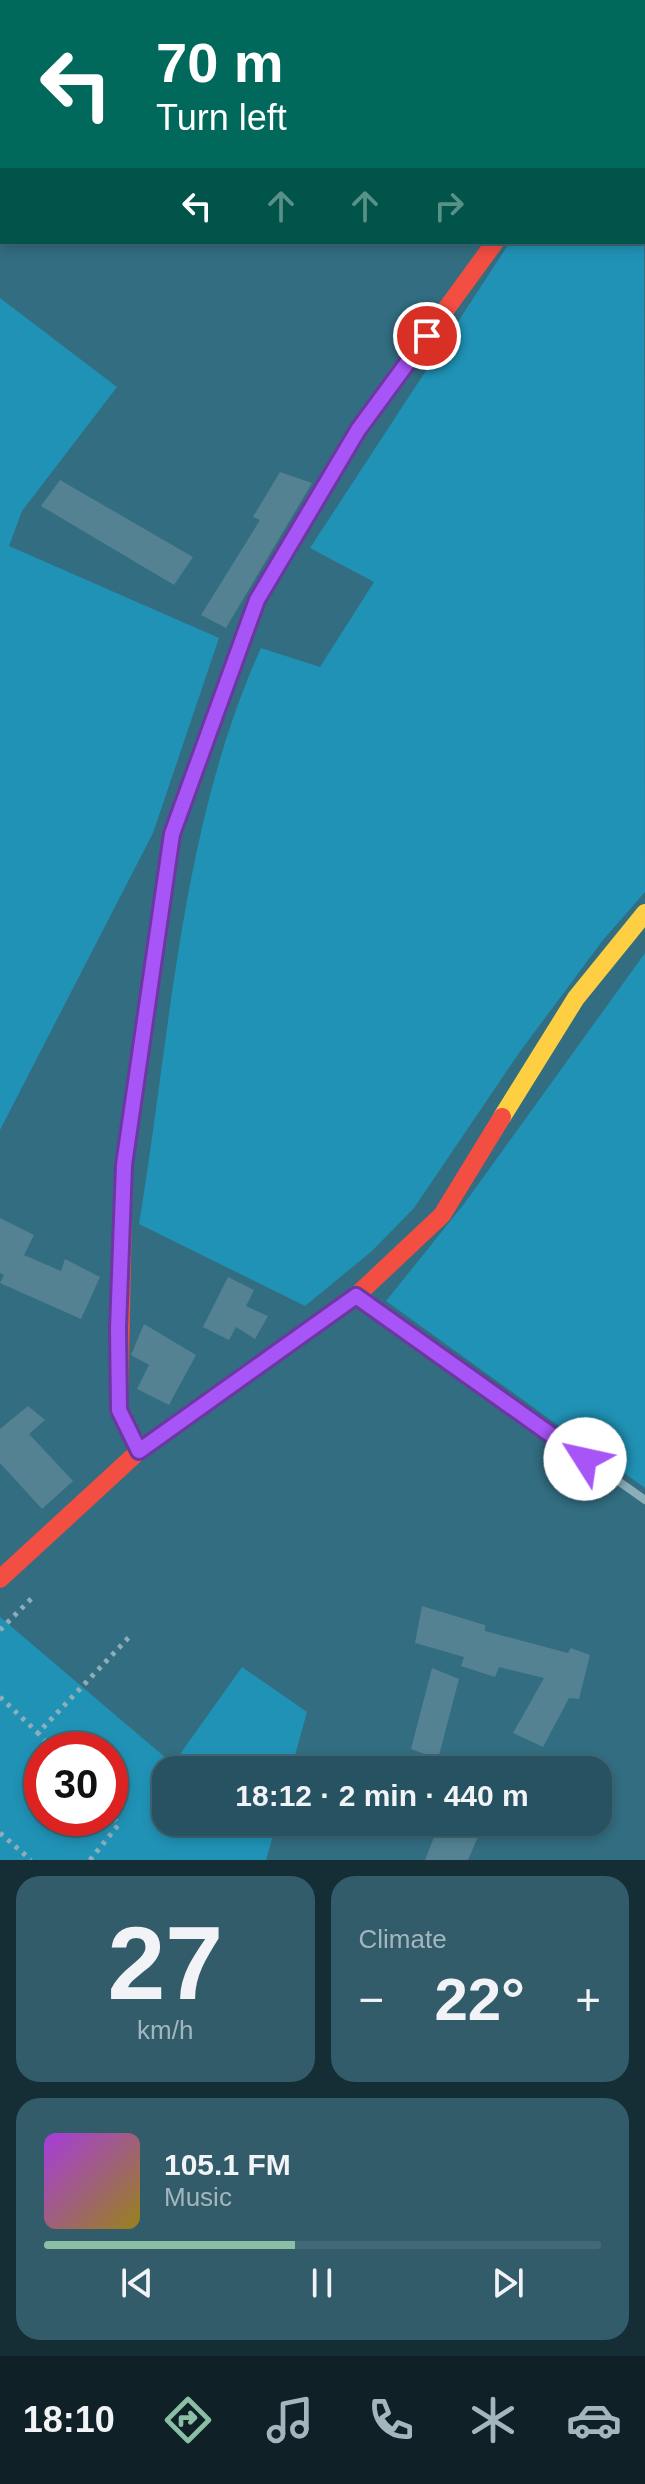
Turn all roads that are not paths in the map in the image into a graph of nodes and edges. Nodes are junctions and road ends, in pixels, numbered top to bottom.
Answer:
1 (494, 244) edge
2 (645, 913) edge
3 (356, 1296) junction
4 (139, 1451) junction
5 (645, 1500) edge
6 (0, 1579) edge

1 - 4 street
2 - 3 street
3 - 4 street
3 - 5 street
4 - 6 street

